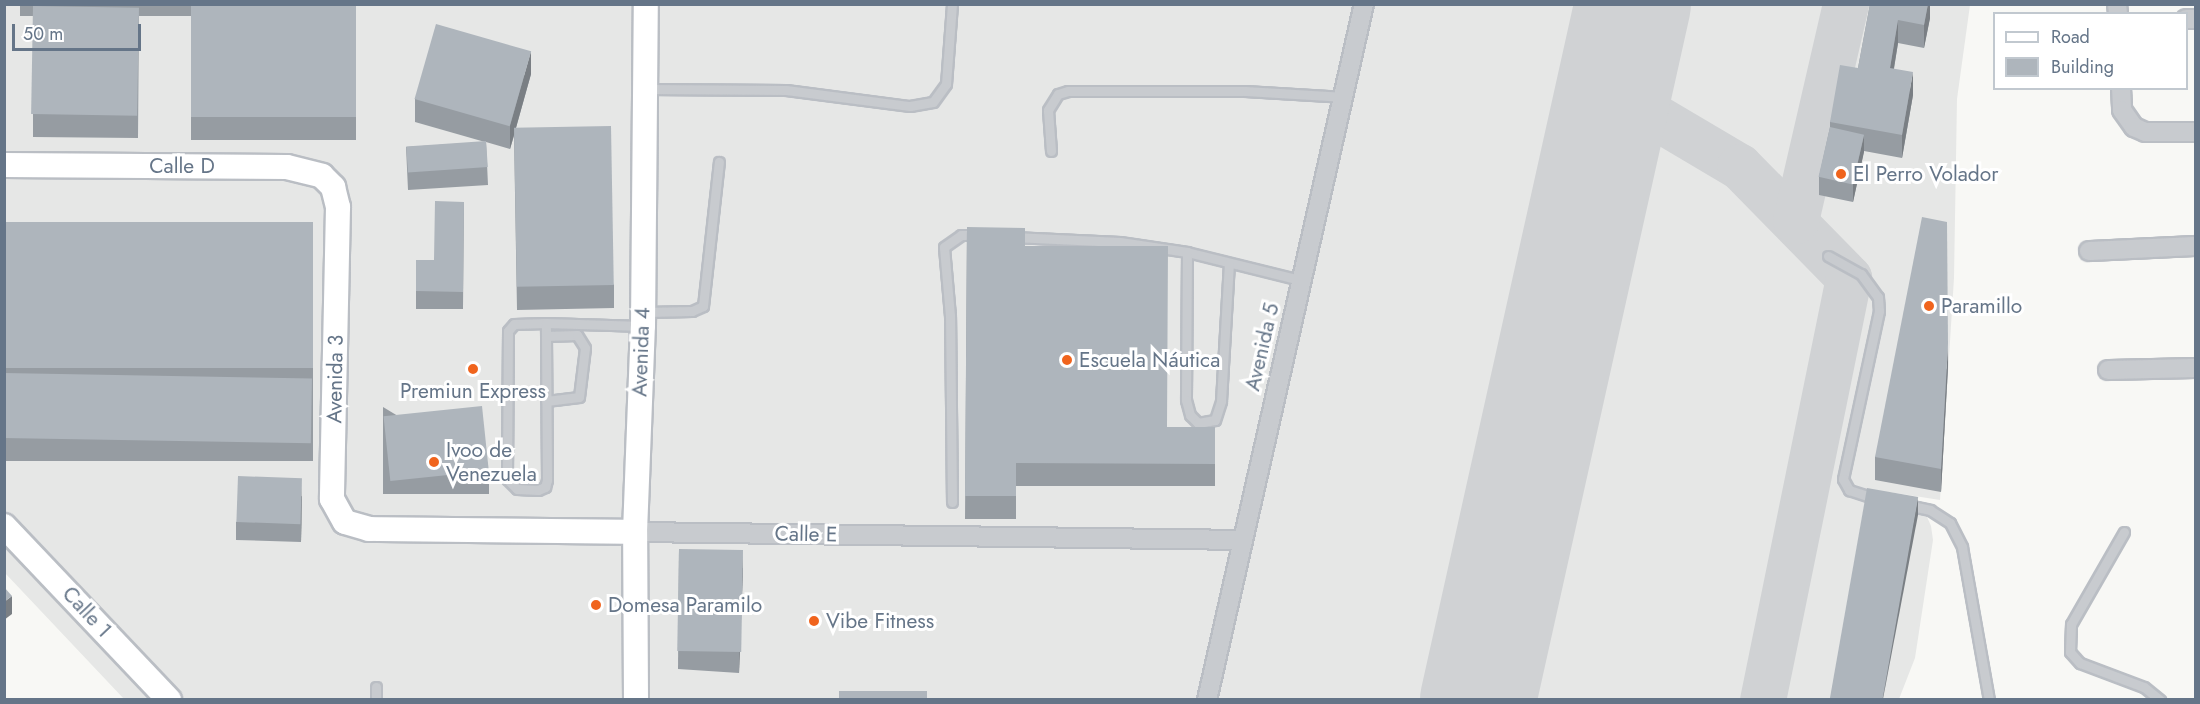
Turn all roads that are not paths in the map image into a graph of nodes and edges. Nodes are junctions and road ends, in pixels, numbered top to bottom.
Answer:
1 (646, 4) edge
2 (952, 4) edge
3 (1364, 4) edge
4 (645, 89) junction
5 (2121, 90) edge
6 (1345, 97) junction
7 (2196, 132) edge
8 (1052, 151) dead end
9 (718, 162) dead end
10 (4, 165) edge
11 (338, 207) joint
12 (995, 236) edge
13 (1006, 237) edge
14 (2196, 246) edge
15 (2089, 251) dead end
16 (1187, 252) junction
17 (1828, 256) dead end
18 (1229, 263) junction
19 (1300, 280) junction
20 (643, 319) junction
21 (546, 323) junction
22 (546, 336) junction
23 (2196, 368) edge
24 (2108, 370) dead end
25 (546, 401) junction
26 (1887, 500) edge
27 (952, 502) dead end
28 (1898, 503) edge
29 (4, 526) edge
30 (369, 529) joint
31 (635, 532) junction
32 (2124, 532) dead end
33 (1242, 540) junction
34 (376, 687) dead end
35 (169, 699) edge
36 (376, 699) edge
37 (636, 699) edge
38 (1207, 699) edge
39 (1989, 699) edge
40 (2160, 699) edge

1 - 4 main road, Avenida 4
2 - 4 lane
3 - 6 street, Avenida 5
4 - 20 main road, Avenida 4
5 - 7 street
6 - 8 lane
6 - 19 street, Avenida 5
9 - 20 lane
10 - 11 main road, Calle D
11 - 30 main road, Avenida 3
12 - 27 lane
13 - 16 lane
14 - 15 street
16 - 18 lane
16 - 18 lane
17 - 26 lane
18 - 19 lane
19 - 33 street, Avenida 5
20 - 21 lane
20 - 31 main road, Avenida 4
21 - 22 lane
21 - 25 lane
22 - 25 lane
22 - 25 lane
23 - 24 street
28 - 39 lane
29 - 35 main road, Calle 1
30 - 31 main road, Calle E
31 - 33 street, Calle E
31 - 37 main road, Avenida 4
32 - 40 lane
33 - 38 street, Avenida 5
34 - 36 lane

